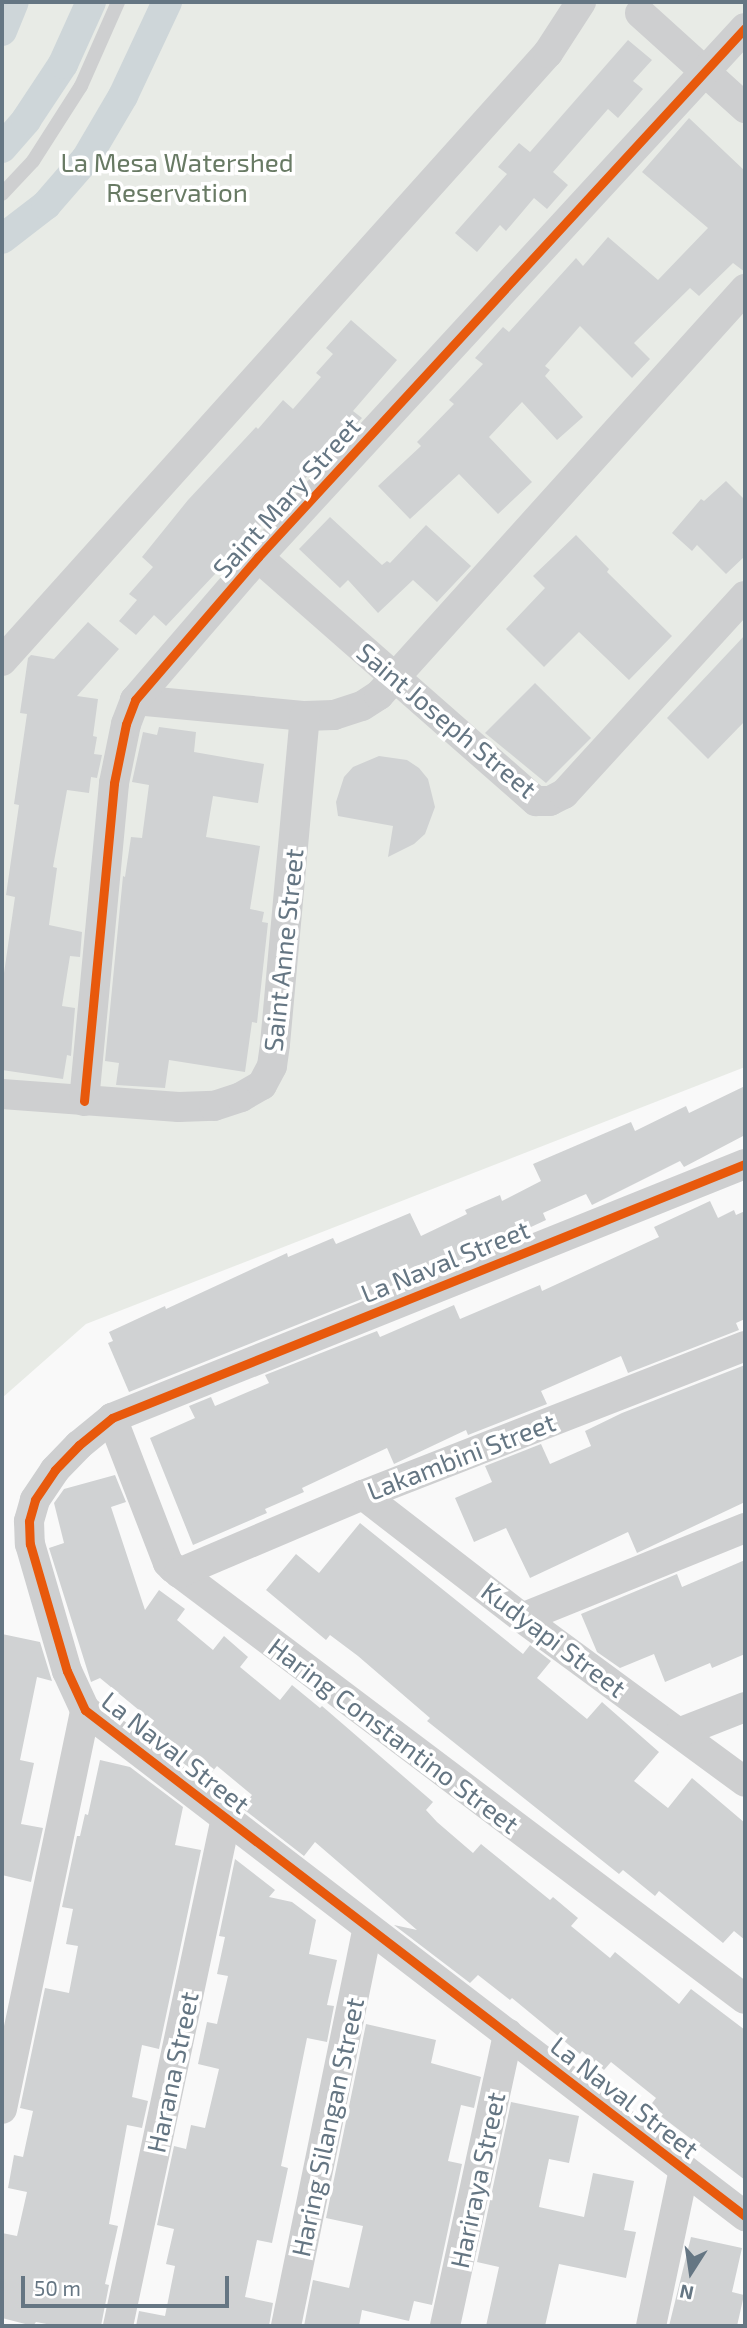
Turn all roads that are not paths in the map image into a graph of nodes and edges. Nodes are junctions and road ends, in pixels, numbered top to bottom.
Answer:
1 (118, 2) edge
2 (581, 2) edge
3 (640, 13) dead end
4 (745, 28) edge
5 (705, 72) junction
6 (745, 108) edge
7 (2, 194) edge
8 (745, 289) edge
9 (258, 557) junction
10 (745, 596) edge
11 (2, 661) edge
12 (396, 678) junction
13 (135, 700) junction
14 (305, 716) junction
15 (2, 1094) edge
16 (84, 1101) junction
17 (745, 1164) edge
18 (745, 1346) edge
19 (111, 1418) junction
20 (363, 1494) junction
21 (745, 1528) edge
22 (179, 1573) junction
23 (522, 1618) junction
24 (745, 1707) edge
25 (85, 1710) junction
26 (681, 1732) junction
27 (745, 1782) edge
28 (226, 1818) junction
29 (368, 1928) junction
30 (745, 1999) edge
31 (508, 2034) junction
32 (2, 2109) edge
33 (684, 2169) junction
34 (745, 2216) edge
35 (118, 2326) edge
36 (286, 2326) edge
37 (445, 2326) edge
38 (651, 2326) edge

1 - 7 lane
2 - 11 street
3 - 5 street
4 - 5 street, Saint Mary Street
5 - 6 street
5 - 9 street, Saint Mary Street
8 - 12 street
9 - 12 street, Saint Joseph Street
9 - 13 street, Saint Mary Street
10 - 12 street, Saint Joseph Street
12 - 14 street
13 - 14 street
13 - 16 street, Saint Mary Street
14 - 16 street, Saint Anne Street
15 - 16 street, Saint Anne Street
17 - 19 street, La Naval Street
18 - 20 street, Lakambini Street
19 - 22 street, Haring Constantino Street
19 - 25 street, La Naval Street
20 - 22 street, Lakambini Street
20 - 23 street, Kudyapi Street
21 - 23 street
22 - 30 street, Haring Constantino Street
23 - 26 street, Kudyapi Street
24 - 26 street
25 - 28 street, La Naval Street
25 - 32 street
26 - 27 street, Kudyapi Street
28 - 29 street, La Naval Street
28 - 35 street, Harana Street
29 - 31 street, La Naval Street
29 - 36 street, Haring Silangan Street
31 - 33 street, La Naval Street
31 - 37 street, Hariraya Street
33 - 34 street, La Naval Street
33 - 38 street

